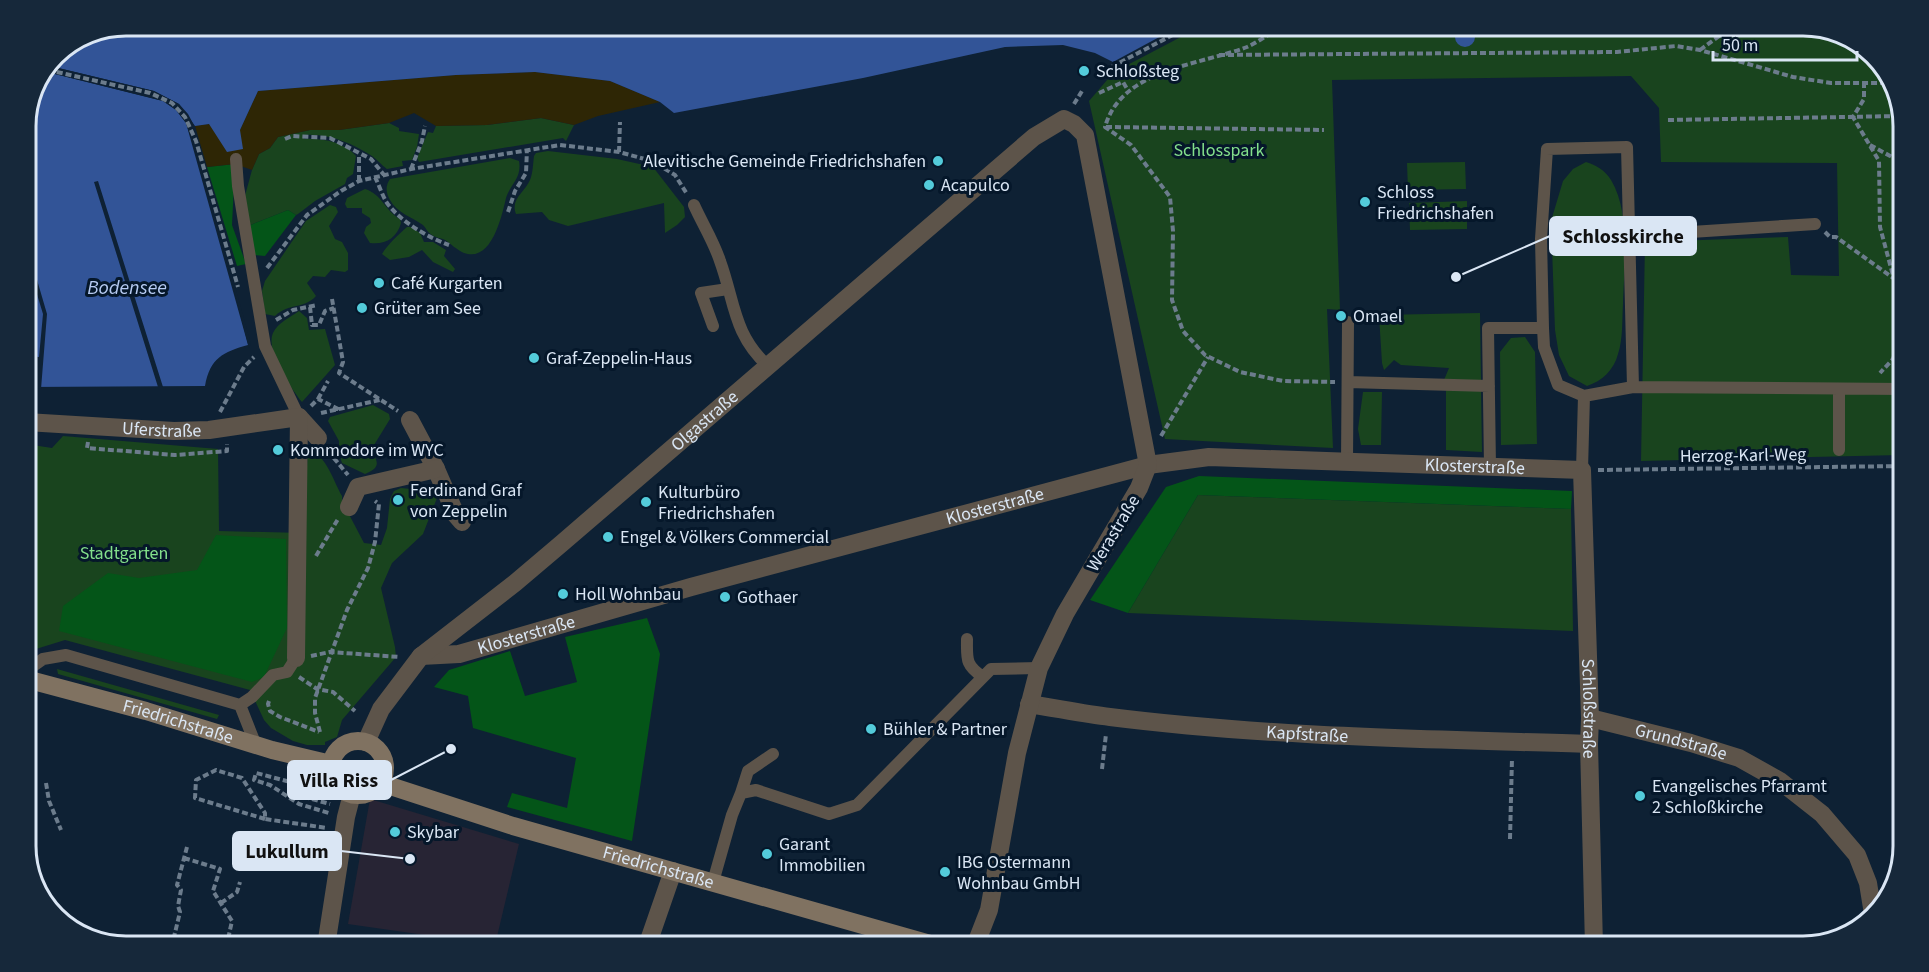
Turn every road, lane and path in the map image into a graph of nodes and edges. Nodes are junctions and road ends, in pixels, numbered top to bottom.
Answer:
1 (1171, 36) edge
2 (1266, 36) edge
3 (1719, 36) edge
4 (1700, 50) junction
5 (1219, 55) junction
6 (55, 72) edge
7 (1096, 75) dead end
8 (1864, 82) junction
9 (1883, 84) edge
10 (1129, 92) junction
11 (1099, 93) dead end
12 (1892, 116) edge
13 (1853, 117) junction
14 (1668, 120) dead end
15 (620, 122) dead end
16 (425, 126) dead end
17 (1105, 127) junction
18 (1324, 130) dead end
19 (285, 140) dead end
20 (1869, 144) junction
21 (527, 150) junction
22 (619, 152) junction
23 (359, 154) junction
24 (1893, 157) edge
25 (236, 159) dead end
26 (411, 169) junction
27 (384, 175) junction
28 (375, 177) junction
29 (358, 181) junction
30 (694, 205) joint
31 (508, 212) dead end
32 (1815, 224) joint
33 (1629, 236) junction
34 (449, 246) dead end
35 (1893, 274) edge
36 (1893, 277) edge
37 (238, 288) dead end
38 (728, 289) junction
39 (256, 299) junction
40 (332, 299) dead end
41 (317, 305) dead end
42 (310, 307) junction
43 (334, 308) junction
44 (1348, 322) dead end
45 (713, 326) dead end
46 (1543, 328) junction
47 (261, 329) junction
48 (265, 346) junction
49 (1208, 357) junction
50 (1893, 359) edge
51 (768, 366) junction
52 (328, 381) dead end
53 (1348, 382) junction
54 (1489, 386) junction
55 (1633, 387) junction
56 (1893, 389) edge
57 (1839, 390) junction
58 (1860, 390) junction
59 (1584, 396) junction
60 (318, 399) junction
61 (380, 400) junction
62 (299, 417) junction
63 (407, 417) joint
64 (36, 423) edge
65 (209, 430) junction
66 (318, 438) dead end
67 (1160, 439) dead end
68 (227, 445) dead end
69 (88, 446) dead end
70 (1839, 450) dead end
71 (331, 453) dead end
72 (1347, 462) junction
73 (1148, 465) junction
74 (1893, 466) edge
75 (1490, 467) junction
76 (436, 469) junction
77 (1582, 470) junction
78 (345, 471) dead end
79 (358, 487) junction
80 (349, 507) joint
81 (462, 522) dead end
82 (296, 559) junction
83 (967, 639) dead end
84 (330, 652) junction
85 (421, 656) junction
86 (36, 663) edge
87 (292, 665) junction
88 (1039, 668) junction
89 (983, 677) junction
90 (36, 682) edge
91 (317, 688) junction
92 (1029, 704) junction
93 (240, 705) junction
94 (355, 711) dead end
95 (1108, 717) junction
96 (1590, 718) junction
97 (1513, 741) junction
98 (366, 742) junction
99 (255, 743) junction
100 (1589, 744) junction
101 (773, 754) dead end
102 (331, 764) junction
103 (1102, 769) dead end
104 (46, 783) dead end
105 (381, 783) junction
106 (300, 784) junction
107 (306, 786) dead end
108 (317, 787) dead end
109 (741, 793) junction
110 (352, 794) junction
111 (313, 799) junction
112 (330, 804) dead end
113 (328, 813) dead end
114 (265, 819) junction
115 (327, 828) dead end
116 (61, 830) dead end
117 (1510, 839) dead end
118 (188, 847) dead end
119 (184, 858) junction
120 (671, 877) junction
121 (240, 882) dead end
122 (713, 882) junction
123 (221, 903) junction
124 (1871, 904) edge
125 (174, 936) edge
126 (229, 936) edge
127 (328, 936) edge
128 (650, 936) edge
129 (897, 936) edge
130 (979, 936) edge
131 (1594, 936) edge

1 - 7 path
2 - 5 path
3 - 4 path
4 - 5 path
4 - 8 path
5 - 10 path
6 - 37 path
8 - 9 path
8 - 13 path
10 - 11 path
10 - 17 path
12 - 13 path
13 - 14 path
13 - 20 path
15 - 22 path
16 - 26 path
17 - 18 path
17 - 49 path
19 - 23 path
20 - 24 path
20 - 35 path
21 - 22 path
21 - 26 path
21 - 31 path
22 - 30 path
23 - 27 path
23 - 29 path
25 - 39 lane
26 - 27 path
27 - 28 path
28 - 29 path
28 - 34 path
29 - 39 path
30 - 38 lane
32 - 33 lane
32 - 36 path
33 - 46 lane
33 - 55 lane
38 - 45 lane
38 - 51 lane
39 - 47 lane
40 - 43 path
41 - 42 path
42 - 43 path
42 - 47 path
43 - 61 path
44 - 53 lane
46 - 54 lane
46 - 59 lane
47 - 48 lane
48 - 62 lane
48 - 65 path
49 - 53 path
49 - 67 path
50 - 58 path
51 - 73 street, Olgastraße
51 - 85 street, Olgastraße
52 - 60 path
53 - 54 lane
53 - 72 lane
54 - 75 lane
55 - 57 lane
55 - 59 lane
56 - 58 lane
57 - 58 lane
57 - 70 lane
59 - 77 lane
60 - 61 path
60 - 62 path
61 - 63 path
62 - 65 street, Uferstraße
62 - 66 street
62 - 82 street
63 - 76 street
64 - 65 street, Uferstraße
68 - 69 path
71 - 78 path
72 - 73 street, Klosterstraße
72 - 75 street, Klosterstraße
73 - 85 street, Klosterstraße
73 - 88 street, Werastraße
74 - 77 path, Herzog-Karl-Weg
75 - 77 street, Klosterstraße
76 - 79 street
76 - 81 street
77 - 96 street, Schloßstraße
79 - 80 street
79 - 84 path
80 - 82 path
82 - 87 street
83 - 89 lane
84 - 85 path
84 - 87 path
84 - 91 path
85 - 98 street, Olgastraße
86 - 93 lane
87 - 91 path
87 - 91 path
87 - 93 lane
88 - 89 lane
88 - 92 street, Werastraße
89 - 109 lane
90 - 99 main road, Friedrichstraße
91 - 94 path
92 - 95 street, Kapfstraße
92 - 130 street, Werastraße
93 - 99 lane
95 - 97 street, Kapfstraße
95 - 103 path
96 - 100 street, Schloßstraße
96 - 124 street, Grundstraße
97 - 100 street, Kapfstraße
97 - 117 path
98 - 102 main road
98 - 105 main road
99 - 102 main road, Friedrichstraße
100 - 131 street, Schloßstraße
101 - 109 lane
102 - 110 main road
104 - 116 path
105 - 110 main road
105 - 120 main road, Friedrichstraße
106 - 107 path
106 - 111 path
106 - 113 path
108 - 111 path
109 - 122 lane
110 - 127 street
111 - 112 path
114 - 114 path
114 - 115 path
118 - 119 path
119 - 123 path
119 - 125 path
120 - 122 main road, Friedrichstraße
120 - 128 street
121 - 123 path
122 - 129 main road, Friedrichstraße
123 - 126 path

